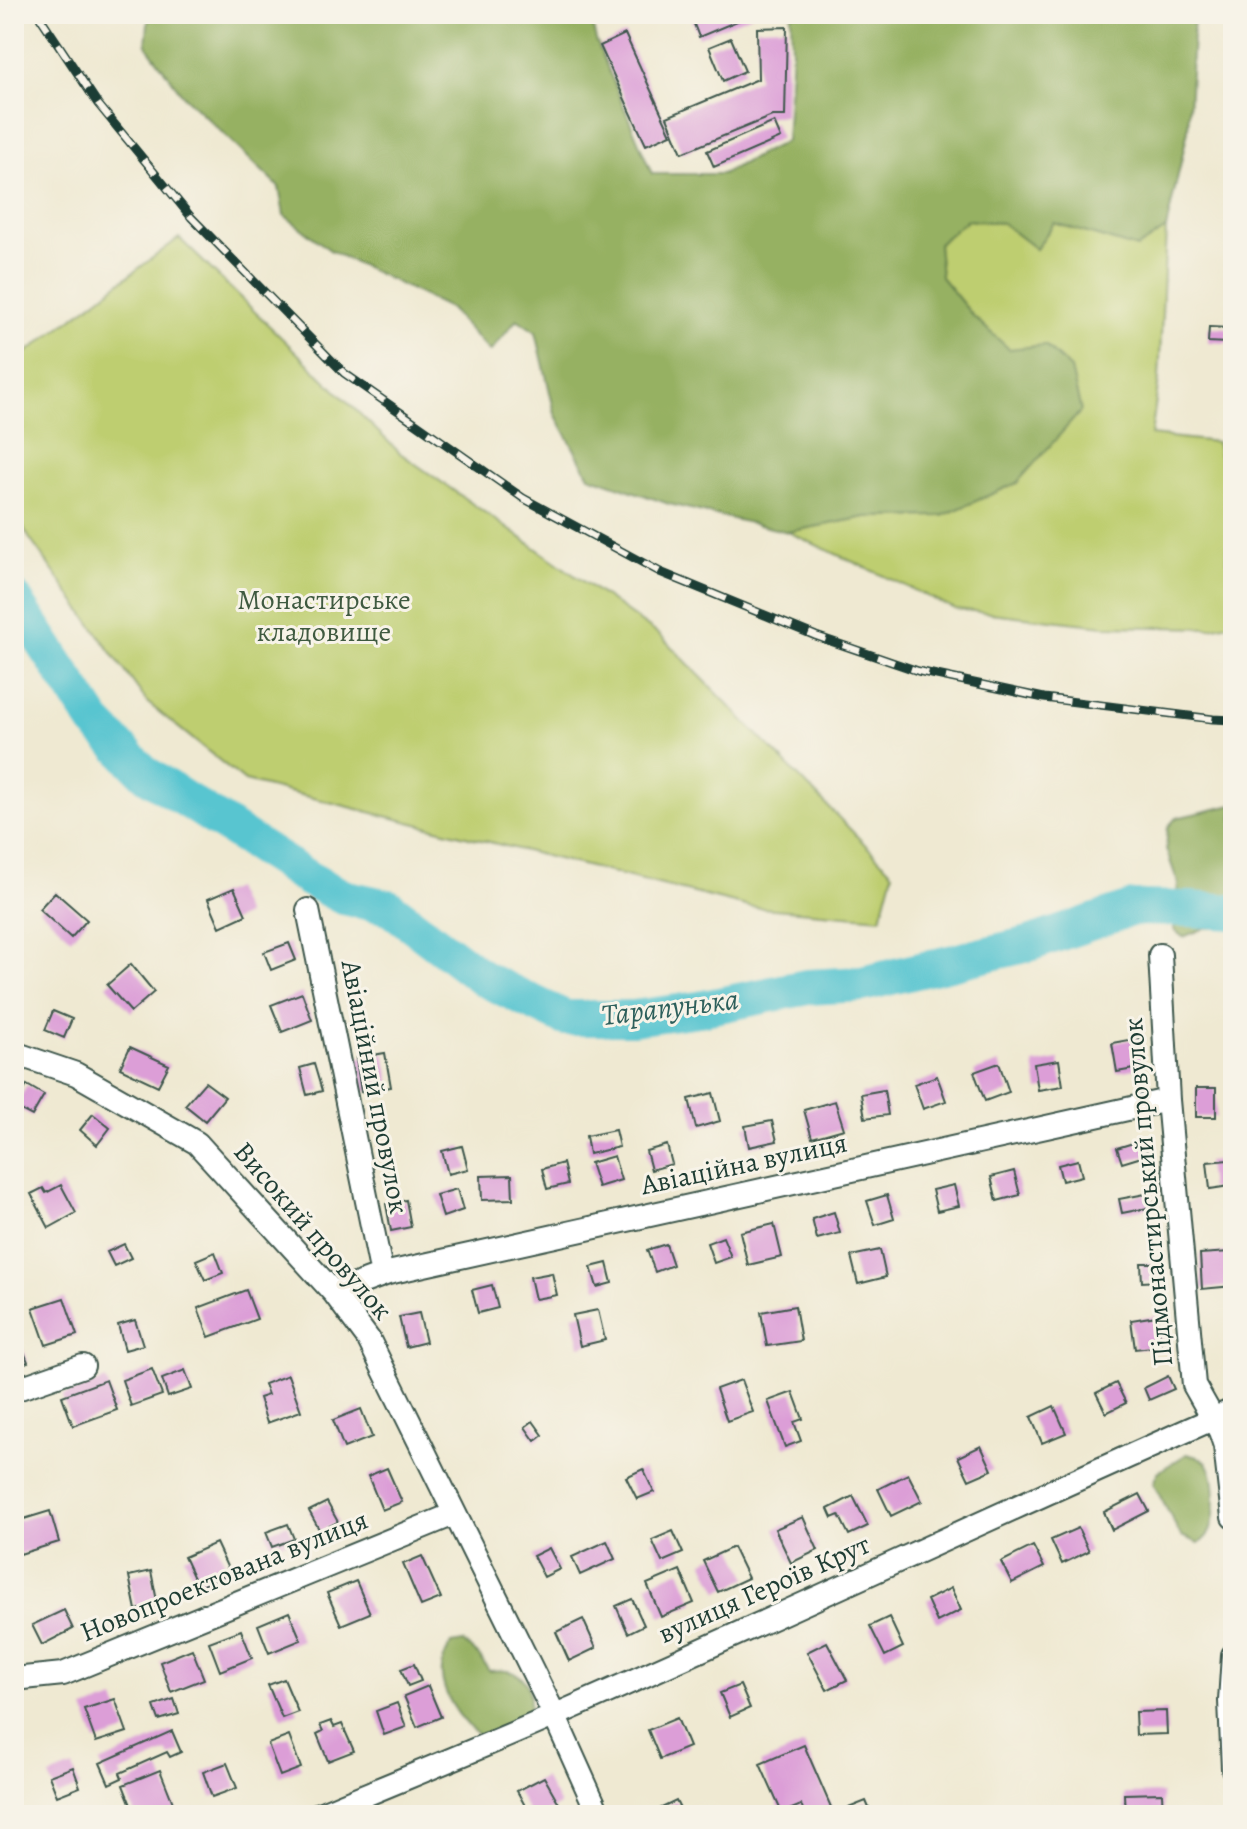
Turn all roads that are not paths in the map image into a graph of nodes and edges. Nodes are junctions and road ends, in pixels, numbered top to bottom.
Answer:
1 (308, 910) dead end
2 (1160, 955) dead end
3 (14, 1053) edge
4 (1168, 1100) junction
5 (382, 1275) junction
6 (334, 1293) junction
7 (83, 1366) dead end
8 (14, 1390) edge
9 (1223, 1414) edge
10 (454, 1514) junction
11 (1233, 1517) edge
12 (1233, 1655) edge
13 (14, 1679) edge
14 (554, 1716) junction
15 (1233, 1769) edge
16 (317, 1815) edge
17 (599, 1815) edge

1 - 5 street, Авіаційний провулок
2 - 4 street, Підмонастирський провулок
3 - 6 street, Високий провулок
4 - 5 street, Авіаційна вулиця
4 - 9 street, Підмонастирський провулок
5 - 6 street, Авіаційна вулиця
6 - 10 street, Високий провулок
7 - 8 street
9 - 11 street, Підмонастирський провулок
9 - 14 street, вулиця Героїв Крут
10 - 13 street, Новопроектована вулиця
10 - 14 street, Високий провулок
12 - 15 street
14 - 16 street, вулиця Героїв Крут
14 - 17 street, Високий провулок

